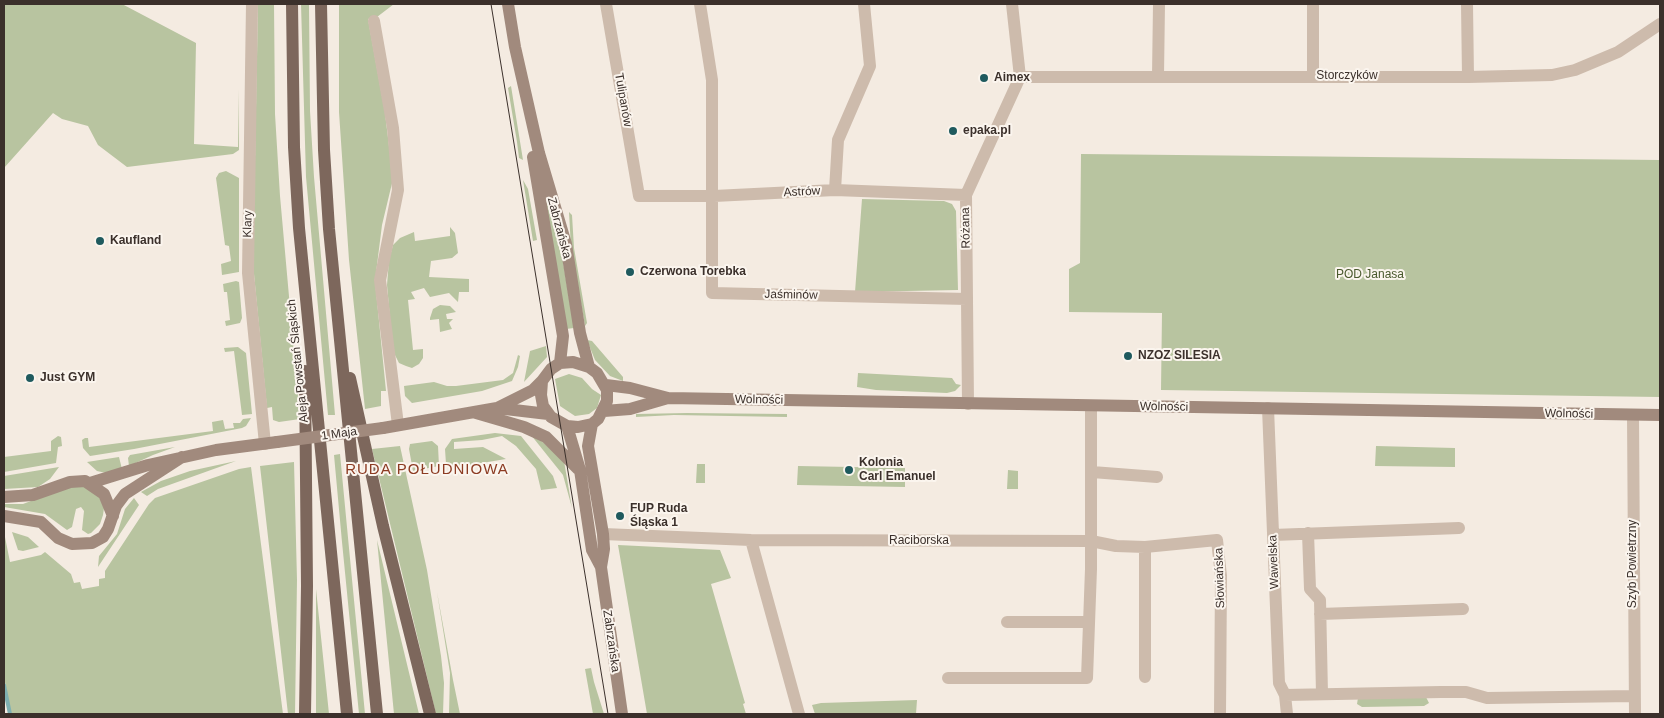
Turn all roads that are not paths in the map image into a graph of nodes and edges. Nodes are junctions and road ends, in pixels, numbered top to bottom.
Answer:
1 (252, 4) edge
2 (292, 4) edge
3 (321, 4) edge
4 (508, 4) edge
5 (606, 4) edge
6 (700, 4) edge
7 (864, 4) edge
8 (1012, 4) edge
9 (1159, 4) edge
10 (1312, 4) edge
11 (1467, 4) edge
12 (374, 21) dead end
13 (1660, 24) edge
14 (1158, 76) junction
15 (1313, 76) junction
16 (1020, 77) junction
17 (1468, 77) junction
18 (524, 90) junction
19 (835, 190) junction
20 (966, 195) junction
21 (639, 196) joint
22 (714, 196) junction
23 (305, 294) junction
24 (968, 299) junction
25 (338, 320) junction
26 (560, 363) junction
27 (589, 367) junction
28 (542, 381) junction
29 (606, 385) junction
30 (668, 398) junction
31 (968, 404) junction
32 (1091, 406) junction
33 (497, 408) junction
34 (1268, 408) junction
35 (604, 410) junction
36 (476, 413) junction
37 (548, 414) junction
38 (1633, 415) junction
39 (1660, 415) edge
40 (592, 424) junction
41 (398, 425) junction
42 (567, 426) junction
43 (271, 443) junction
44 (182, 457) junction
45 (580, 470) junction
46 (1092, 472) junction
47 (1157, 477) dead end
48 (90, 483) junction
49 (4, 497) edge
50 (4, 516) edge
51 (113, 516) junction
52 (1459, 528) dead end
53 (607, 533) junction
54 (1308, 533) junction
55 (1273, 535) junction
56 (751, 540) junction
57 (1091, 541) junction
58 (1145, 547) junction
59 (601, 567) junction
60 (1463, 609) dead end
61 (1320, 614) junction
62 (1007, 622) dead end
63 (1089, 622) junction
64 (1145, 677) dead end
65 (948, 678) dead end
66 (1322, 694) junction
67 (1285, 695) junction
68 (1634, 696) junction
69 (305, 714) edge
70 (347, 714) edge
71 (377, 714) edge
72 (430, 714) edge
73 (622, 714) edge
74 (799, 714) edge
75 (1220, 714) edge
76 (1287, 714) edge
77 (1635, 714) edge

1 - 43 street, Klary
2 - 23 main road, Aleja Powstań Śląskich
3 - 25 main road
4 - 18 street, Zabrzańska
5 - 21 street, Tulipanów
6 - 22 street
7 - 19 street
8 - 16 street
9 - 14 street
10 - 15 street
11 - 17 street
12 - 41 street
13 - 17 street, Storczyków
14 - 15 street, Storczyków
14 - 16 street, Storczyków
15 - 17 street, Storczyków
16 - 20 street, Różana
18 - 26 street, Zabrzańska
18 - 27 street, Zabrzańska
19 - 20 street, Astrów
19 - 22 street, Astrów
20 - 24 street, Różana
21 - 22 street, Astrów
22 - 24 street, Jaśminów
23 - 69 main road
23 - 70 main road, Aleja Powstań Śląskich
24 - 31 street, Różana
25 - 71 main road
25 - 72 main road
26 - 27 street
26 - 28 street
27 - 29 street
28 - 33 street, 1 Maja
28 - 37 street
29 - 30 street, Wolności
29 - 35 street
30 - 31 street, Wolności
30 - 35 street, Wolności
31 - 32 street, Wolności
32 - 34 street, Wolności
32 - 46 street
33 - 36 street, 1 Maja
33 - 37 street, 1 Maja
34 - 38 street, Wolności
34 - 55 street, Wawelska
35 - 40 street
36 - 41 street, 1 Maja
36 - 45 street
37 - 42 street
38 - 39 street, Wolności
38 - 68 street, Szyb Powietrzny
40 - 42 street
40 - 53 street, Zabrzańska
41 - 43 street, 1 Maja, bridge
42 - 45 street, Zabrzańska
43 - 44 street, 1 Maja
44 - 48 street, 1 Maja
44 - 51 street, 1 Maja
45 - 59 street, Zabrzańska
46 - 47 street
46 - 57 street
48 - 49 street, 1 Maja
48 - 51 street
50 - 51 street, 1 Maja
52 - 54 street
53 - 56 street, Raciborska
53 - 59 street, Zabrzańska
54 - 55 street
54 - 61 street
55 - 67 street, Wawelska
56 - 57 street, Raciborska
56 - 74 street
57 - 58 street, Słowiańska
57 - 63 street
58 - 64 street
58 - 75 street, Słowiańska
59 - 73 street, Zabrzańska
60 - 61 street
61 - 66 street
62 - 63 street
63 - 65 street
66 - 67 street
66 - 68 street
67 - 76 street, Wawelska
68 - 77 street, Szyb Powietrzny

